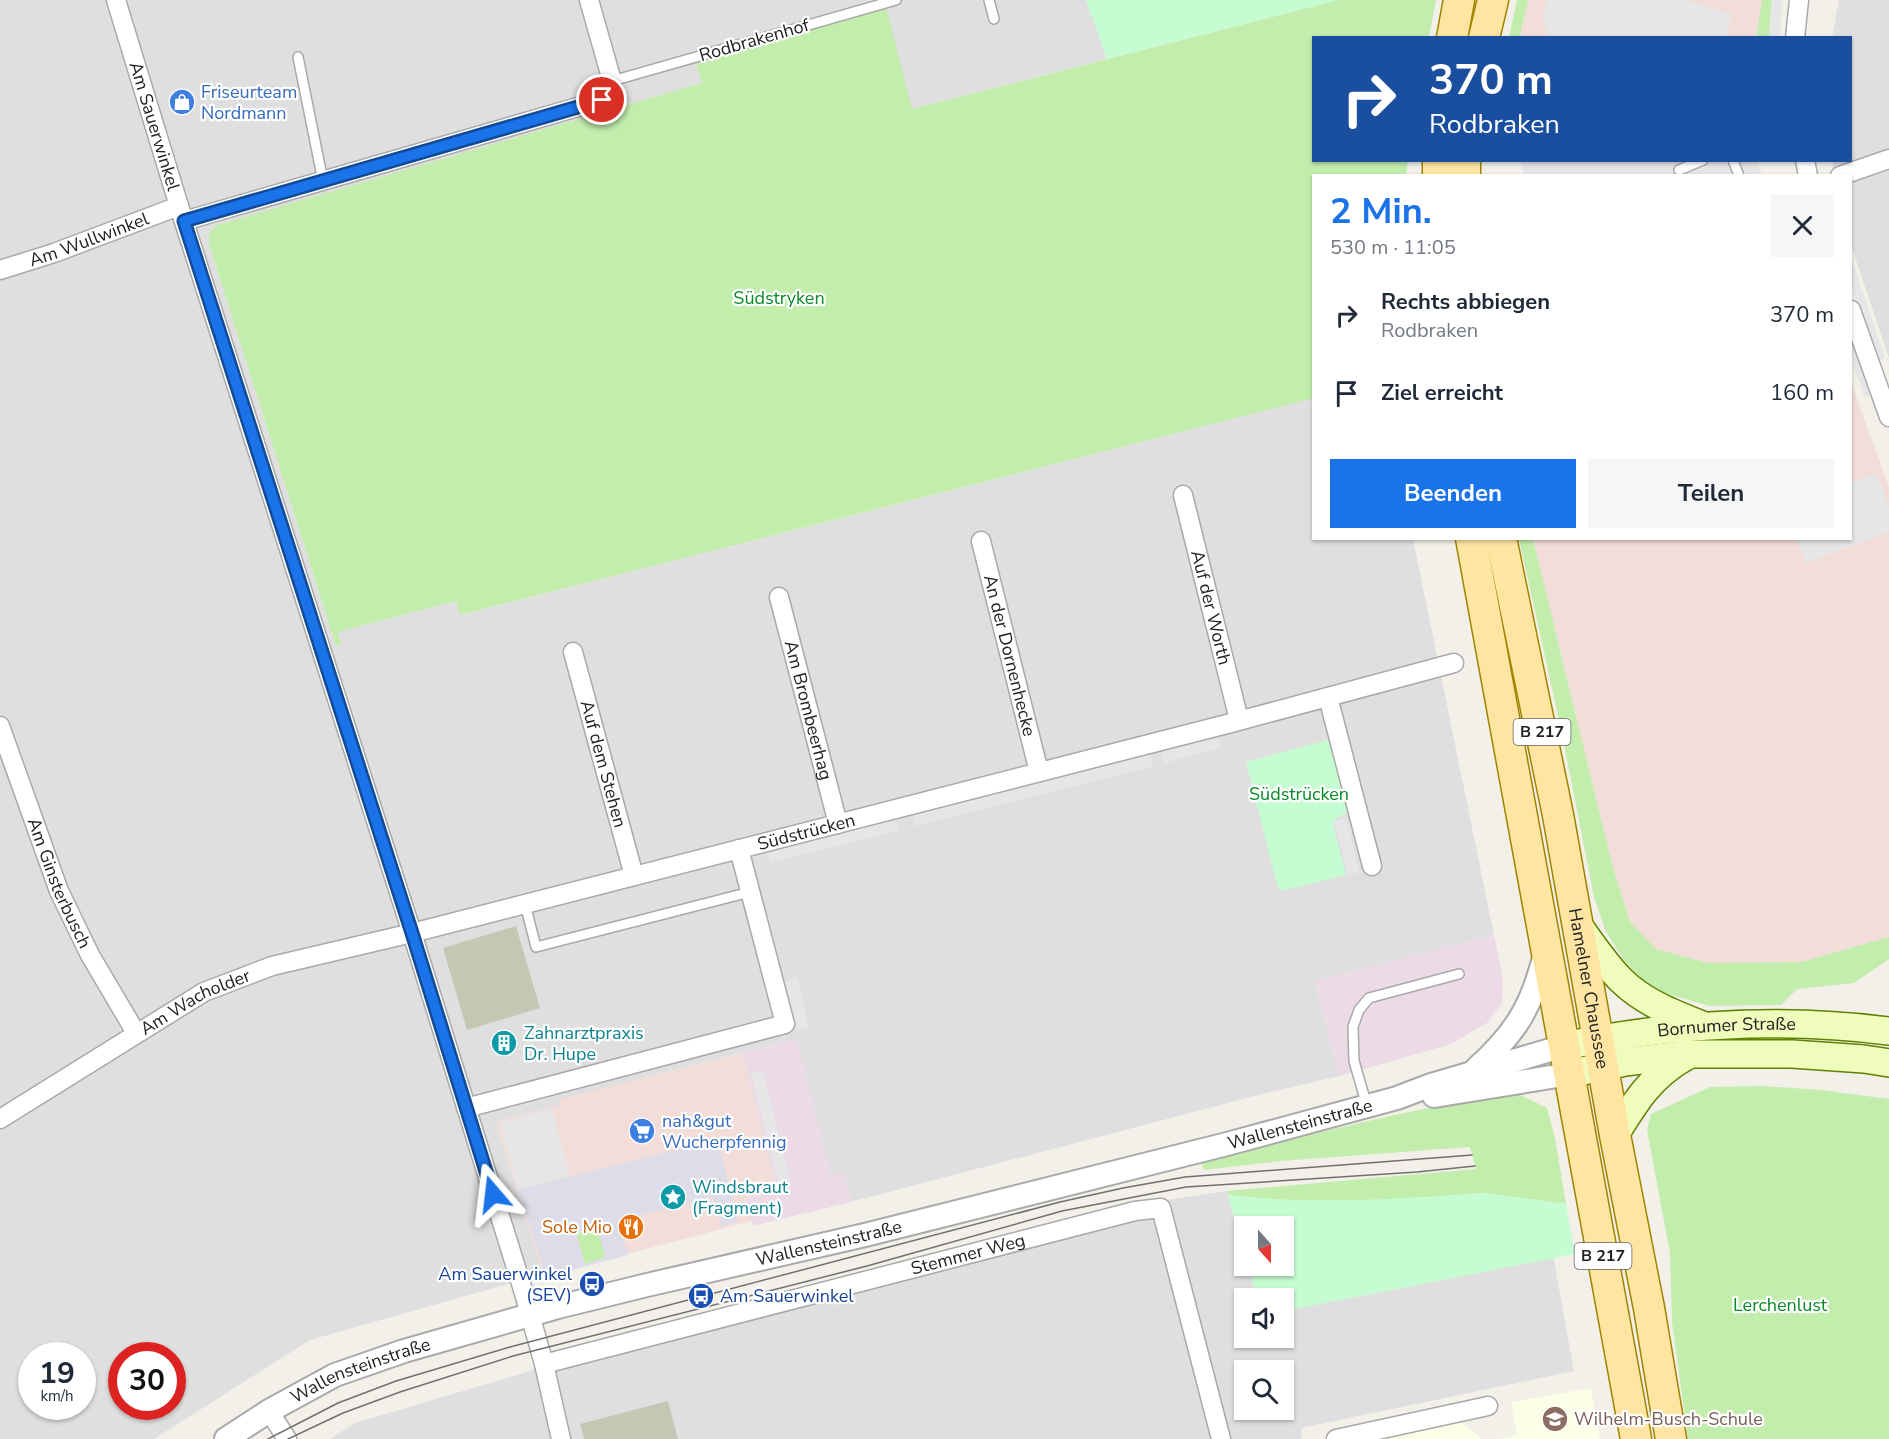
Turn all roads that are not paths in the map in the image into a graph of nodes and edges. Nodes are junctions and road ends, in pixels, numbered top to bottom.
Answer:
1 (116, 0) edge
2 (589, 0) edge
3 (896, 0) edge
4 (989, 0) edge
5 (1459, 0) edge
6 (1493, 0) edge
7 (1799, 0) edge
8 (994, 19) dead end
9 (1452, 36) edge
10 (1484, 36) edge
11 (1795, 36) edge
12 (298, 57) dead end
13 (612, 81) junction
14 (1889, 159) edge
15 (1699, 162) edge
16 (1680, 173) edge
17 (1846, 174) edge
18 (323, 181) junction
19 (182, 214) junction
20 (0, 270) edge
21 (1852, 313) edge
22 (1889, 417) edge
23 (1183, 495) dead end
24 (1471, 540) edge
25 (1501, 540) edge
26 (981, 541) dead end
27 (779, 597) dead end
28 (573, 652) dead end
29 (1454, 663) dead end
30 (1328, 697) junction
31 (1239, 720) junction
32 (0, 726) edge
33 (1039, 772) junction
34 (838, 824) junction
35 (739, 849) junction
36 (1372, 866) dead end
37 (634, 876) junction
38 (750, 892) junction
39 (525, 904) junction
40 (1578, 925) junction
41 (412, 933) junction
42 (1546, 948) junction
43 (1459, 974) dead end
44 (1706, 1026) junction
45 (1889, 1031) edge
46 (136, 1033) junction
47 (1600, 1053) junction
48 (1690, 1054) junction
49 (1567, 1060) junction
50 (1889, 1063) edge
51 (1472, 1072) junction
52 (1397, 1098) junction
53 (1367, 1106) junction
54 (466, 1108) junction
55 (0, 1119) edge
56 (1615, 1134) junction
57 (531, 1315) junction
58 (544, 1364) junction
59 (1488, 1406) dead end
60 (269, 1411) junction
61 (226, 1439) edge
62 (287, 1439) edge
63 (561, 1439) edge
64 (1221, 1439) edge
65 (1336, 1439) edge
66 (1636, 1439) edge
67 (1671, 1439) edge

1 - 19 street, Am Sauerwinkel
2 - 13 street
3 - 13 lane, Rodbrakenhof
4 - 8 lane
5 - 9 main road
6 - 10 main road
7 - 11 street
12 - 18 lane
13 - 18 street, Am Wullwinkel
14 - 17 street
15 - 16 lane
18 - 19 street, Am Wullwinkel
19 - 20 street, Am Wullwinkel
19 - 41 street, Am Sauerwinkel
21 - 22 street
23 - 31 street, Auf der Worth
24 - 42 main road, Hamelner Chaussee / B 217
25 - 40 main road, Hamelner Chaussee / B 217
26 - 33 street, An der Dornenhecke
27 - 34 street, Am Brombeerhag
28 - 37 street, Auf dem Stehen
29 - 30 street, Südstrücken
30 - 31 street, Südstrücken
30 - 36 street
31 - 33 street, Südstrücken
32 - 46 street, Am Ginsterbusch
33 - 34 street, Südstrücken
34 - 35 street, Südstrücken
35 - 37 street, Südstrücken
35 - 38 street, Südstrücken
37 - 39 street, Südstrücken
38 - 39 lane
38 - 54 street, Südstrücken
39 - 41 street, Südstrücken
40 - 44 main road
40 - 47 main road, Hamelner Chaussee / B 217
41 - 46 street, Am Wacholder
41 - 54 street, Am Sauerwinkel
42 - 49 main road, Hamelner Chaussee / B 217
42 - 51 street
43 - 53 lane
44 - 45 main road, Bornumer Straße
44 - 47 main road, Bornumer Straße
46 - 55 street, Am Wacholder
47 - 48 main road, Bornumer Straße
47 - 49 main road, Bornumer Straße
47 - 56 main road, Hamelner Chaussee / B 217
48 - 50 main road, Bornumer Straße
48 - 56 main road
49 - 51 street, Wallensteinstraße
49 - 52 street, Wallensteinstraße
49 - 66 main road, Hamelner Chaussee / B 217
51 - 52 street, Wallensteinstraße
52 - 53 street, Wallensteinstraße
53 - 57 street, Wallensteinstraße
54 - 57 street, Am Sauerwinkel
56 - 67 main road, Hamelner Chaussee / B 217
57 - 58 street, Am Sauerwinkel
57 - 60 street, Wallensteinstraße
58 - 63 street, Am Sauerwinkel
58 - 64 street, Stemmer Weg
59 - 65 street
60 - 61 street, Wallensteinstraße
60 - 62 street, Wallensteinstraße

